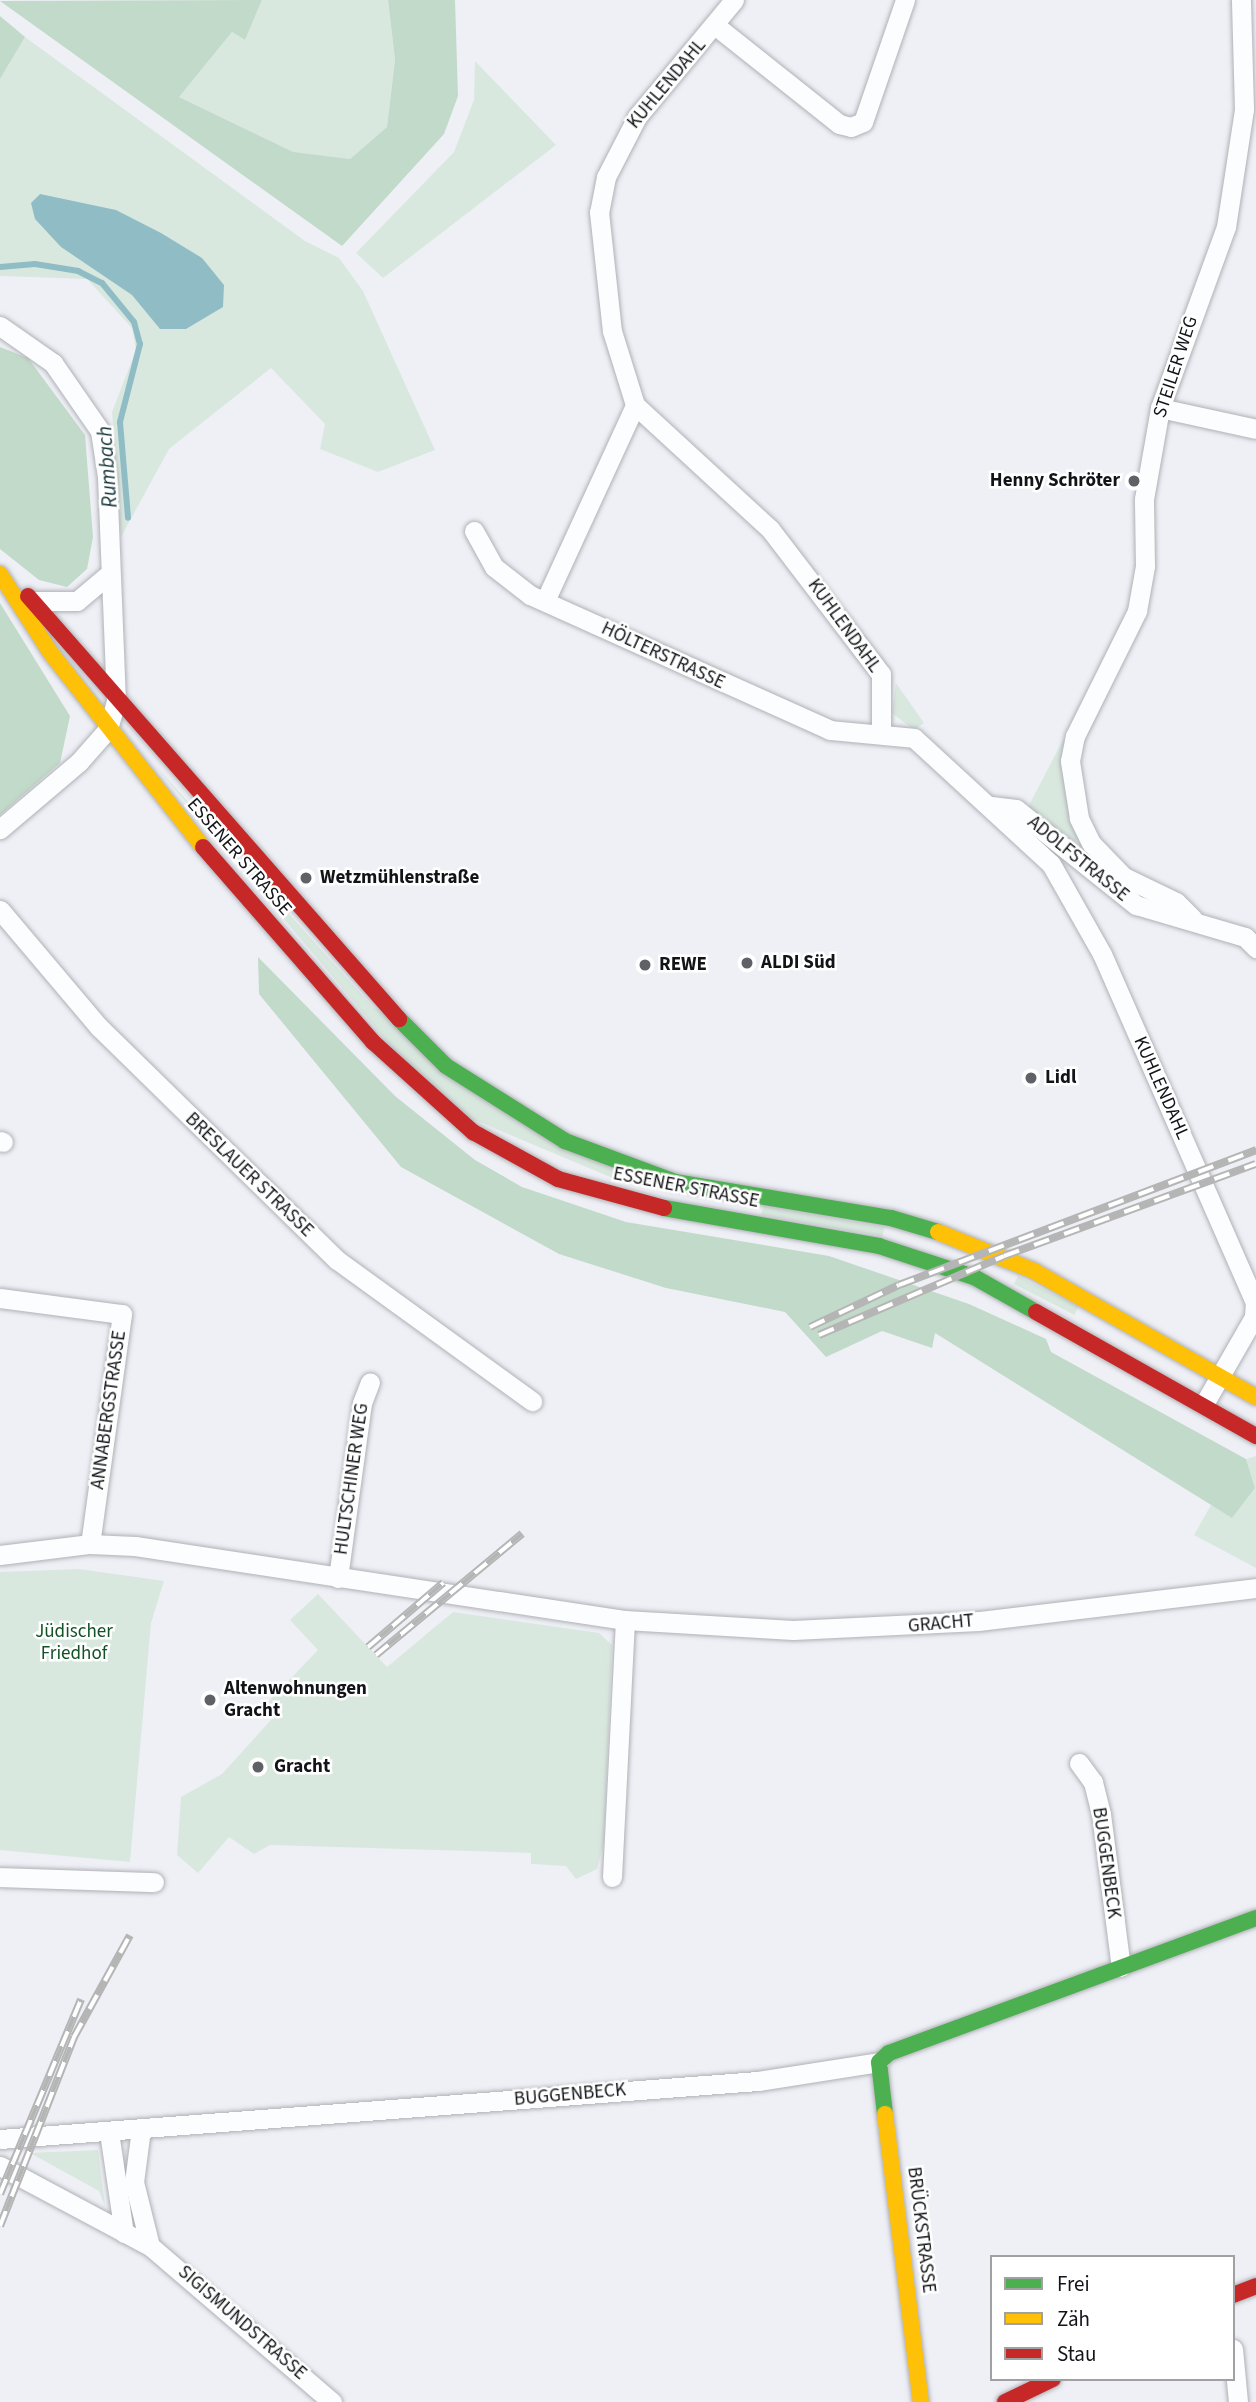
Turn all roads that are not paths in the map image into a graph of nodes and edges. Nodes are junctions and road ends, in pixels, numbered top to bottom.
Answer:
1 (734, 0) edge
2 (905, 0) edge
3 (1241, 0) edge
4 (716, 26) junction
5 (0, 326) edge
6 (635, 405) junction
7 (1160, 408) junction
8 (1256, 429) edge
9 (474, 531) dead end
10 (0, 573) edge
11 (106, 577) junction
12 (33, 601) junction
13 (545, 601) junction
14 (116, 701) junction
15 (108, 729) junction
16 (881, 731) junction
17 (991, 806) junction
18 (0, 829) edge
19 (0, 910) edge
20 (1193, 919) junction
21 (1252, 940) edge
22 (0, 1298) edge
23 (1221, 1376) junction
24 (370, 1382) dead end
25 (1256, 1397) edge
26 (532, 1401) dead end
27 (1204, 1404) junction
28 (1256, 1436) edge
29 (90, 1544) junction
30 (0, 1555) edge
31 (338, 1578) junction
32 (1256, 1588) edge
33 (625, 1620) junction
34 (1079, 1763) dead end
35 (0, 1877) edge
36 (612, 1877) dead end
37 (154, 1882) dead end
38 (1256, 1918) edge
39 (1121, 1967) junction
40 (879, 2062) junction
41 (141, 2129) junction
42 (108, 2132) junction
43 (0, 2139) edge
44 (0, 2166) edge
45 (124, 2233) junction
46 (150, 2246) junction
47 (1256, 2286) edge
48 (1235, 2294) edge
49 (1235, 2370) edge
50 (1049, 2381) edge
51 (332, 2402) edge
52 (921, 2402) edge
53 (1005, 2402) edge
54 (1238, 2402) edge

1 - 4 street, KUHLENDAHL
2 - 4 street, KUHLENDAHL
3 - 7 street, STEILER WEG
4 - 6 street, KUHLENDAHL
5 - 11 street
6 - 13 street
6 - 16 street, KUHLENDAHL
7 - 8 street
7 - 20 street, STEILER WEG
9 - 13 street, HÖLTERSTRASSE
10 - 12 main road, ESSENER STRASSE
10 - 15 main road, ESSENER STRASSE
11 - 12 street
11 - 14 street
12 - 14 main road, ESSENER STRASSE
13 - 16 street, HÖLTERSTRASSE
14 - 15 street
14 - 23 main road, ESSENER STRASSE
15 - 18 street
15 - 27 main road, ESSENER STRASSE
16 - 17 street, KUHLENDAHL
17 - 20 street, ADOLFSTRASSE
17 - 23 street, KUHLENDAHL
19 - 26 street, BRESLAUER STRASSE
20 - 21 street, ADOLFSTRASSE
22 - 29 street, ANNABERGSTRASSE
23 - 25 main road, ESSENER STRASSE
23 - 27 street, KUHLENDAHL
24 - 31 street, HULTSCHINER WEG
27 - 28 main road, ESSENER STRASSE
29 - 30 street, GRACHT
29 - 31 street, GRACHT
31 - 33 street, GRACHT
32 - 33 street, GRACHT
33 - 36 street
34 - 39 street, BUGGENBECK
35 - 37 street
38 - 39 main road, BUGGENBECK
39 - 40 main road, BUGGENBECK
40 - 41 street, BUGGENBECK
40 - 52 main road, BRÜCKSTRASSE
41 - 42 street, BUGGENBECK
41 - 46 street
42 - 43 street, BUGGENBECK
42 - 45 street
44 - 45 street, SIGISMUNDSTRASSE
45 - 46 street, SIGISMUNDSTRASSE
46 - 51 street, SIGISMUNDSTRASSE
47 - 48 main road
49 - 54 street
50 - 53 main road

